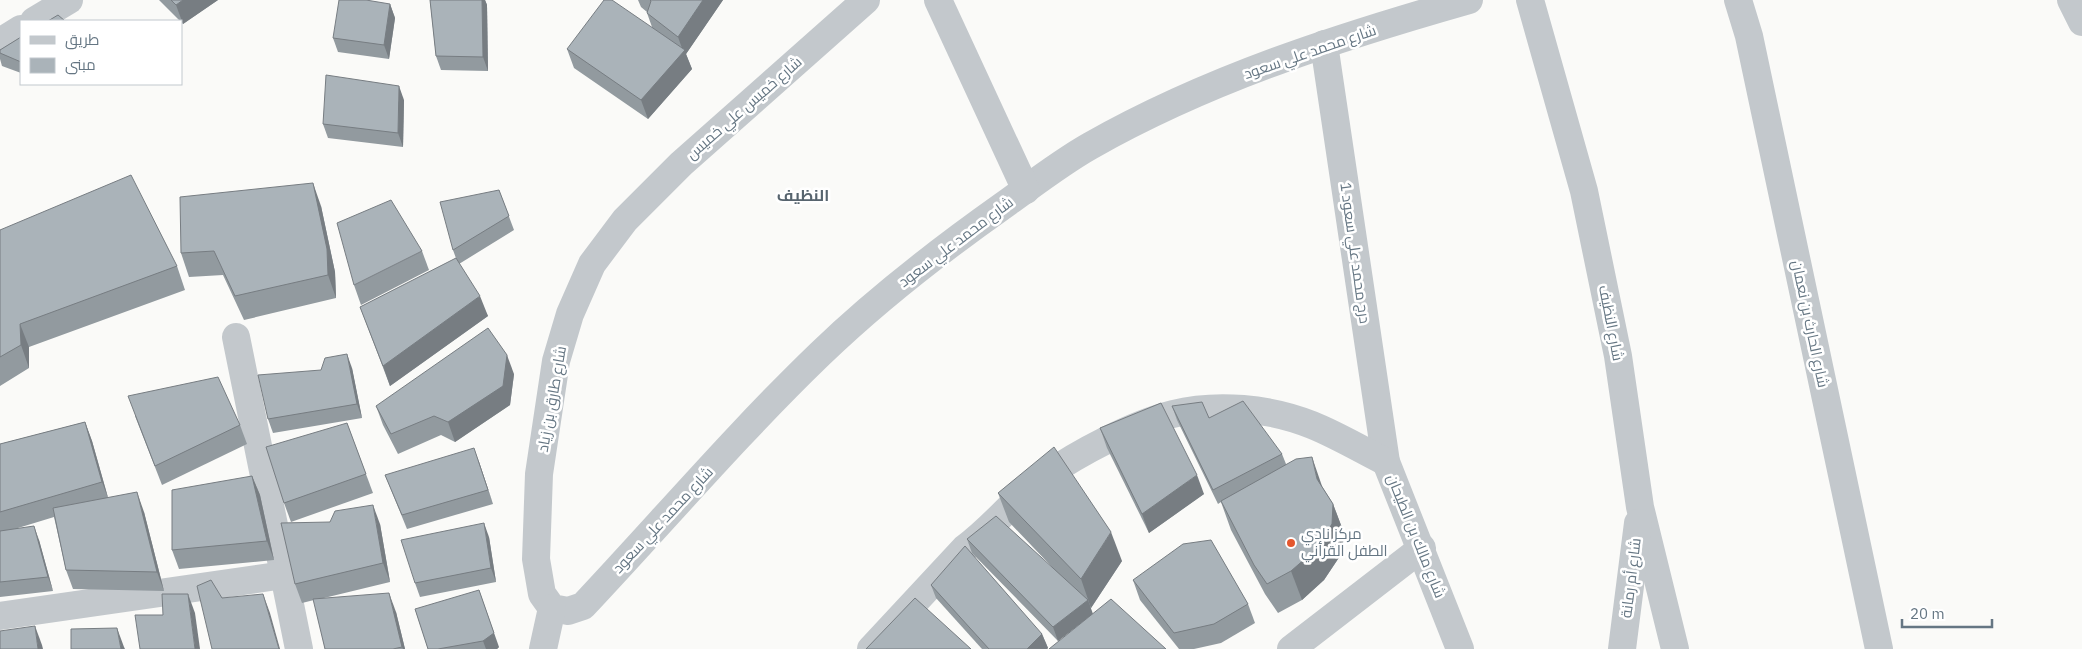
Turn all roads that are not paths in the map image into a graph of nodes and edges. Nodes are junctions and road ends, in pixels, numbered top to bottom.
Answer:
1 (69, 0) edge
2 (866, 0) edge
3 (938, 0) edge
4 (1469, 0) edge
5 (1530, 0) edge
6 (1738, 0) edge
7 (2070, 0) edge
8 (36, 20) edge
9 (2082, 22) edge
10 (20, 30) edge
11 (0, 42) edge
12 (1324, 44) junction
13 (1026, 190) junction
14 (624, 220) joint
15 (236, 337) dead end
16 (1386, 462) junction
17 (1640, 507) junction
18 (1422, 548) junction
19 (284, 575) junction
20 (547, 601) junction
21 (0, 616) edge
22 (299, 649) edge
23 (543, 649) edge
24 (871, 649) edge
25 (1291, 649) edge
26 (1460, 649) edge
27 (1622, 649) edge
28 (1675, 649) edge
29 (1879, 649) edge

1 - 8 street
2 - 14 street, شارع خميس علي خميس
3 - 13 street
4 - 12 street, شارع محمد علي سعود
5 - 17 street, شارع النظيف
6 - 29 street, شارع الحارث بن نعمان
7 - 9 street
10 - 11 street
12 - 13 street, شارع محمد علي سعود
12 - 16 street, درج محمد علي سعود 1
13 - 20 street, شارع محمد علي سعود
14 - 20 street, شارع طارق بن زياد
15 - 19 street
16 - 18 street, شارع مالك بن الطيحان
16 - 24 street, شارع مالك بن الطيحان
17 - 27 street, شارع أم رمانة
17 - 28 street, شارع النظيف
18 - 25 street
18 - 26 street, شارع مالك بن الطيحان
19 - 21 street
19 - 22 street
20 - 23 street, شارع طارق بن زياد

